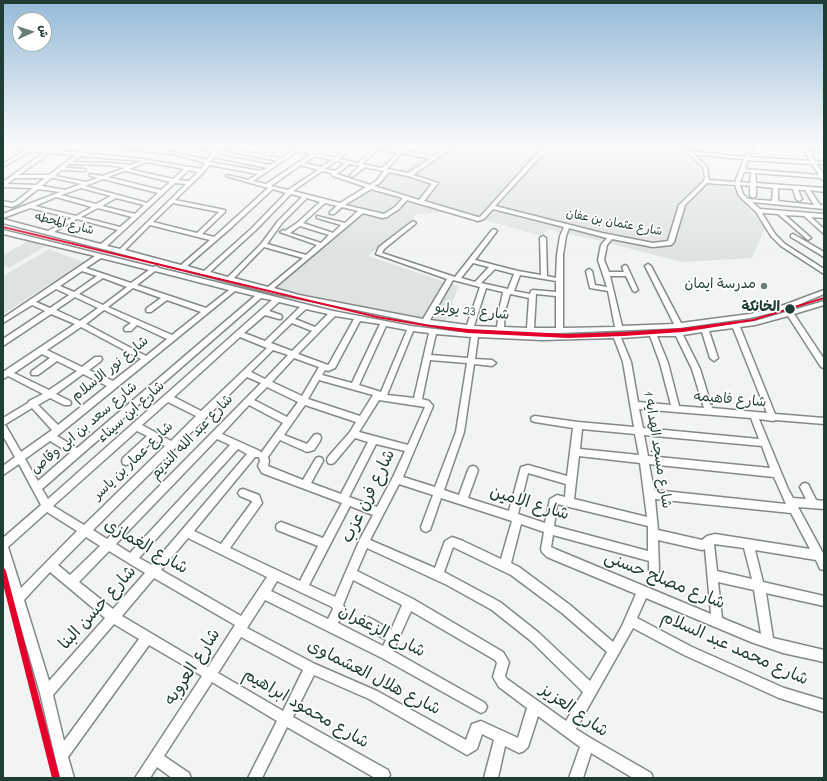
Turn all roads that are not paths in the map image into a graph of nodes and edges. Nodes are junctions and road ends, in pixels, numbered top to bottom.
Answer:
1 (42, 183) edge
2 (75, 183) edge
3 (91, 183) edge
4 (127, 183) edge
5 (171, 183) edge
6 (190, 183) edge
7 (258, 183) edge
8 (275, 183) edge
9 (302, 183) edge
10 (361, 183) edge
11 (374, 183) edge
12 (434, 183) edge
13 (513, 183) edge
14 (704, 183) edge
15 (737, 183) edge
16 (744, 183) edge
17 (757, 183) edge
18 (777, 183) edge
19 (783, 183) edge
20 (753, 184) junction
21 (3, 185) edge
22 (85, 186) junction
23 (38, 187) junction
24 (270, 187) junction
25 (371, 187) junction
26 (795, 188) junction
27 (806, 188) junction
28 (824, 190) edge
29 (66, 192) junction
30 (162, 192) junction
31 (290, 192) junction
32 (57, 196) junction
33 (115, 196) junction
34 (306, 196) junction
35 (753, 196) dead end
36 (406, 198) junction
37 (799, 199) dead end
38 (746, 200) junction
39 (171, 201) junction
40 (324, 201) junction
41 (420, 202) junction
42 (3, 203) edge
43 (776, 203) junction
44 (149, 204) junction
45 (786, 204) junction
46 (342, 205) junction
47 (30, 206) junction
48 (96, 206) junction
49 (492, 207) junction
50 (822, 207) edge
51 (362, 211) junction
52 (758, 211) junction
53 (332, 213) dead end
54 (780, 213) junction
55 (793, 214) junction
56 (806, 215) junction
57 (3, 216) edge
58 (136, 216) junction
59 (824, 216) edge
60 (76, 217) junction
61 (319, 217) dead end
62 (228, 218) junction
63 (763, 218) junction
64 (786, 218) junction
65 (3, 221) edge
66 (149, 223) junction
67 (413, 223) dead end
68 (299, 224) junction
69 (346, 225) junction
70 (816, 225) junction
71 (824, 225) edge
72 (567, 227) junction
73 (122, 229) junction
74 (215, 229) junction
75 (275, 230) junction
76 (494, 231) dead end
77 (49, 232) junction
78 (824, 232) edge
79 (286, 233) junction
80 (5, 234) edge
81 (198, 234) junction
82 (334, 235) junction
83 (793, 236) junction
84 (610, 237) junction
85 (543, 238) dead end
86 (216, 239) junction
87 (777, 239) junction
88 (263, 245) junction
89 (322, 245) junction
90 (103, 246) junction
91 (120, 251) junction
92 (824, 255) edge
93 (100, 256) junction
94 (308, 257) junction
95 (472, 260) junction
96 (163, 262) junction
97 (494, 266) junction
98 (648, 266) dead end
99 (182, 267) junction
100 (625, 267) dead end
101 (81, 269) junction
102 (154, 269) junction
103 (589, 271) dead end
104 (824, 272) edge
105 (205, 273) junction
106 (518, 273) junction
107 (606, 274) junction
108 (628, 274) junction
109 (102, 276) junction
110 (544, 277) junction
111 (454, 278) junction
112 (229, 280) junction
113 (559, 280) junction
114 (476, 284) junction
115 (55, 286) junction
116 (133, 286) junction
117 (483, 286) junction
118 (234, 289) junction
119 (610, 289) junction
120 (268, 290) junction
121 (634, 290) dead end
122 (508, 292) junction
123 (824, 292) edge
124 (75, 294) junction
125 (559, 294) junction
126 (260, 295) junction
127 (166, 297) junction
128 (532, 297) junction
129 (278, 300) junction
130 (31, 302) junction
131 (824, 303) edge
132 (305, 306) junction
133 (104, 307) junction
134 (149, 310) dead end
135 (52, 311) junction
136 (207, 311) junction
137 (264, 312) junction
138 (333, 313) junction
139 (790, 314) junction
140 (279, 317) dead end
141 (358, 318) junction
142 (290, 320) junction
143 (3, 321) edge
144 (137, 322) junction
145 (425, 322) junction
146 (384, 323) junction
147 (81, 324) junction
148 (736, 326) junction
149 (411, 328) junction
150 (128, 329) dead end
151 (678, 329) junction
152 (316, 330) junction
153 (500, 330) junction
154 (705, 330) junction
155 (433, 331) junction
156 (473, 331) junction
157 (530, 331) junction
158 (560, 331) junction
159 (618, 333) junction
160 (239, 334) junction
161 (653, 335) junction
162 (172, 338) junction
163 (3, 343) edge
164 (269, 346) junction
165 (42, 351) junction
166 (292, 355) junction
167 (427, 357) junction
168 (56, 358) junction
169 (714, 358) dead end
170 (98, 359) dead end
171 (146, 359) junction
172 (471, 361) junction
173 (492, 363) dead end
174 (824, 365) edge
175 (326, 368) junction
176 (83, 370) junction
177 (35, 373) dead end
178 (246, 373) junction
179 (6, 375) edge
180 (317, 377) junction
181 (266, 382) junction
182 (113, 385) junction
183 (354, 387) junction
184 (48, 393) junction
185 (380, 396) junction
186 (168, 398) junction
187 (248, 401) junction
188 (303, 401) junction
189 (417, 402) junction
190 (67, 403) dead end
191 (32, 404) junction
192 (634, 405) junction
193 (676, 409) junction
194 (709, 412) junction
195 (202, 415) junction
196 (754, 416) junction
197 (773, 418) junction
198 (536, 419) dead end
199 (362, 420) junction
200 (824, 421) edge
201 (3, 422) edge
202 (288, 422) junction
203 (578, 425) junction
204 (136, 426) junction
205 (3, 428) edge
206 (58, 430) junction
207 (640, 432) junction
208 (353, 434) junction
209 (216, 435) junction
210 (50, 436) junction
211 (153, 436) junction
212 (278, 436) junction
213 (317, 438) dead end
214 (374, 439) junction
215 (764, 443) junction
216 (172, 445) junction
217 (236, 445) junction
218 (410, 450) junction
219 (78, 452) junction
220 (575, 452) junction
221 (258, 455) junction
222 (20, 459) junction
223 (331, 460) dead end
224 (644, 460) junction
225 (126, 461) dead end
226 (319, 461) dead end
227 (473, 470) dead end
228 (3, 471) edge
229 (776, 473) junction
230 (397, 479) junction
231 (571, 481) junction
232 (304, 485) junction
233 (804, 487) dead end
234 (36, 488) junction
235 (243, 493) dead end
236 (438, 493) junction
237 (650, 494) junction
238 (346, 500) junction
239 (564, 500) junction
240 (462, 501) junction
241 (813, 504) junction
242 (824, 505) edge
243 (47, 506) junction
244 (792, 506) junction
245 (380, 512) junction
246 (515, 518) junction
247 (653, 523) junction
248 (281, 527) dead end
249 (426, 527) dead end
250 (549, 529) junction
251 (84, 531) junction
252 (187, 533) junction
253 (653, 534) junction
254 (364, 542) junction
255 (709, 542) junction
256 (325, 544) junction
257 (748, 544) junction
258 (108, 545) junction
259 (3, 546) edge
260 (223, 550) junction
261 (654, 557) junction
262 (131, 559) junction
263 (822, 559) edge
264 (50, 565) junction
265 (505, 565) junction
266 (654, 570) dead end
267 (153, 572) junction
268 (351, 573) junction
269 (438, 574) junction
270 (275, 575) junction
271 (712, 575) junction
272 (71, 582) junction
273 (758, 586) junction
274 (302, 588) junction
275 (643, 591) junction
276 (264, 594) junction
277 (18, 599) junction
278 (824, 601) edge
279 (409, 603) junction
280 (338, 604) junction
281 (113, 617) junction
282 (631, 621) junction
283 (717, 621) junction
284 (368, 624) dead end
285 (331, 626) junction
286 (241, 627) junction
287 (147, 637) junction
288 (393, 638) junction
289 (768, 642) junction
290 (614, 651) junction
291 (386, 654) junction
292 (824, 656) edge
293 (311, 668) junction
294 (211, 674) junction
295 (590, 690) junction
296 (46, 693) junction
297 (534, 706) junction
298 (824, 706) edge
299 (481, 707) dead end
300 (285, 719) junction
301 (568, 731) junction
302 (501, 737) junction
303 (587, 744) junction
304 (62, 755) junction
305 (156, 758) junction
306 (383, 775) dead end
307 (182, 777) edge
308 (67, 778) edge
309 (142, 778) edge
310 (255, 778) edge
311 (491, 778) edge
312 (576, 778) edge
313 (646, 778) edge

1 - 23 street
2 - 22 street
3 - 22 street
4 - 30 street
5 - 30 street
6 - 39 street
7 - 24 street
8 - 24 street
9 - 31 street
10 - 25 street
11 - 25 street
12 - 41 street
13 - 49 street
14 - 84 street, شارع عثمان بن عفان
15 - 38 street
16 - 20 street
17 - 20 street
18 - 43 street
19 - 26 street
20 - 35 street
21 - 23 street
22 - 29 street
22 - 33 street
23 - 29 street
23 - 42 street
24 - 31 street
24 - 62 street
25 - 36 street
25 - 46 street
26 - 27 street
26 - 37 street
27 - 28 street
27 - 50 street
29 - 32 street
30 - 44 street
31 - 34 street
31 - 105 street
32 - 47 street
32 - 48 street
33 - 44 street
33 - 48 street
34 - 40 street
34 - 75 street
36 - 41 street
36 - 51 street
38 - 43 street
38 - 52 street
39 - 62 street
39 - 66 street
40 - 46 street
40 - 68 street
41 - 49 street
43 - 45 street
44 - 58 street
45 - 50 street
45 - 55 street
46 - 51 street
46 - 53 street
47 - 57 street
47 - 60 street
48 - 58 street
48 - 60 street
49 - 72 street, شارع عثمان بن عفان
51 - 69 street
52 - 54 street
52 - 63 street
54 - 55 street
54 - 64 street
55 - 56 street
56 - 59 street
56 - 70 street
58 - 73 street
60 - 73 street
60 - 77 street
61 - 69 street
62 - 74 street
62 - 74 street
63 - 64 street
63 - 87 street
64 - 83 street
65 - 77 street, شارع المحطه
66 - 81 street
66 - 91 street
67 - 111 street
68 - 79 street
68 - 82 street
69 - 82 street
70 - 71 street
70 - 78 street
72 - 84 street, شارع عثمان بن عفان
72 - 113 street
73 - 90 street
74 - 81 street
74 - 86 street
75 - 79 street
75 - 88 street
76 - 95 street
77 - 90 street, شارع المحطه
79 - 89 street
80 - 93 street
81 - 86 street
82 - 89 street
83 - 87 street
83 - 92 street
84 - 107 street, شارع مسجد الهدايه 1
85 - 110 street
86 - 99 street
87 - 104 street
88 - 94 street
88 - 112 street
89 - 94 street
90 - 91 street, شارع المحطه
91 - 96 street, شارع 23 يوليو
93 - 101 street
93 - 102 street
94 - 120 street
95 - 97 street
95 - 111 street
96 - 99 street, شارع 23 يوليو
96 - 102 street
97 - 106 street
97 - 114 street
98 - 151 street
99 - 105 street, شارع 23 يوليو
100 - 108 street
101 - 109 street
101 - 115 street
102 - 116 street
102 - 118 street
103 - 119 street
105 - 112 street, شارع 23 يوليو
106 - 110 street
106 - 122 street
107 - 108 street
107 - 119 street, شارع مسجد الهدايه 1
108 - 121 street
109 - 116 street
109 - 124 street
110 - 113 street
111 - 114 street
111 - 145 street
112 - 120 street, شارع 23 يوليو
113 - 125 street
114 - 117 street
115 - 124 street
115 - 130 street
116 - 127 street
116 - 133 street
117 - 122 street
117 - 156 street
118 - 126 street
118 - 136 street, شارع نور الاسلام
119 - 159 street, شارع مسجد الهدايه 1
120 - 145 street, شارع 23 يوليو
122 - 128 street
122 - 153 street
123 - 151 street, شارع 23 يوليو
124 - 133 street
124 - 135 street
125 - 128 street
125 - 158 street
126 - 129 street
126 - 219 street, شارع سعد بن ابى وقاص
127 - 134 street
127 - 136 street
128 - 157 street
129 - 132 street
129 - 137 street, شارع ابن سيناء
130 - 135 street
130 - 143 street
131 - 139 street
132 - 138 street
132 - 142 street, شارع عمار بن ياسر
133 - 144 street
133 - 147 street
135 - 147 street
135 - 163 street
136 - 162 street, شارع نور الاسلام
137 - 140 street
137 - 160 street, شارع ابن سيناء
138 - 141 street
138 - 152 street, شارع عبد الله النديم
139 - 148 street
139 - 174 street
141 - 146 street
141 - 175 street, شارع حسن البنا
142 - 152 street
142 - 164 street, شارع عمار بن ياسر
144 - 150 street
144 - 162 street
145 - 156 street, شارع 23 يوليو
146 - 149 street
146 - 183 street
147 - 165 street
147 - 171 street
148 - 154 street
148 - 197 street
149 - 155 street
149 - 185 street
151 - 154 street
151 - 159 street, شارع 23 يوليو
151 - 161 street
151 - 194 street
152 - 166 street, شارع عبد الله النديم
153 - 156 street, شارع 23 يوليو
153 - 157 street, شارع 23 يوليو
154 - 169 street
155 - 156 street
155 - 167 street
156 - 159 street
156 - 172 street
157 - 158 street, شارع 23 يوليو
158 - 159 street, شارع 23 يوليو
159 - 161 street
159 - 192 street, شارع مسجد الهدايه 1
160 - 164 street
160 - 186 street, شارع ابن سيناء
161 - 193 street
162 - 171 street, شارع نور الاسلام
164 - 166 street
164 - 178 street, شارع عمار بن ياسر
165 - 168 street
165 - 179 street
166 - 175 street
166 - 181 street, شارع عبد الله النديم
167 - 172 street
167 - 189 street
168 - 176 street
168 - 177 street
170 - 176 street
171 - 182 street, شارع نور الاسلام
172 - 173 street
172 - 236 street
175 - 180 street, شارع حسن البنا
176 - 182 street
176 - 184 street
178 - 181 street
178 - 195 street, شارع عمار بن ياسر
179 - 184 street
180 - 183 street
180 - 188 street, شارع حسن البنا
181 - 187 street, شارع عبد الله النديم
181 - 188 street
182 - 206 street, شارع نور الاسلام
183 - 185 street
184 - 190 street
184 - 191 street
185 - 189 street
185 - 199 street
186 - 195 street
186 - 204 street, شارع ابن سيناء
187 - 202 street
187 - 209 street, شارع عبد الله النديم
188 - 199 street
188 - 202 street, شارع حسن البنا
189 - 218 street, شارع فرن عزب
191 - 201 street
191 - 206 street
192 - 193 street, شارع فاهيمه
192 - 207 street, شارع مسجد الهدايه 1
193 - 194 street, شارع فاهيمه
194 - 196 street, شارع فاهيمه
195 - 216 street, شارع عمار بن ياسر
196 - 197 street, شارع فاهيمه
196 - 215 street
197 - 200 street, شارع فاهيمه
198 - 203 street
199 - 208 street
202 - 212 street, شارع حسن البنا
203 - 207 street
203 - 220 street
204 - 211 street
204 - 243 street, شارع ابن سيناء
205 - 222 street, شارع الغمازى
206 - 210 street, شارع نور الاسلام
207 - 215 street
207 - 224 street, شارع مسجد الهدايه 1
208 - 214 street
208 - 223 street
209 - 217 street
209 - 258 street, شارع عبد الله النديم
210 - 219 street
210 - 222 street, شارع نور الاسلام
211 - 216 street
211 - 225 street
212 - 213 street
212 - 221 street, شارع حسن البنا
214 - 218 street
214 - 238 street
215 - 229 street
216 - 251 street, شارع عمار بن ياسر
217 - 221 street
217 - 262 street
218 - 230 street, شارع فرن عزب
219 - 234 street, شارع سعد بن ابى وقاص
220 - 224 street
220 - 231 street
221 - 232 street
221 - 252 street, شارع حسن البنا
222 - 228 street, شارع نور الاسلام
222 - 234 street, شارع الغمازى
224 - 229 street
224 - 237 street, شارع مسجد الهدايه 1
226 - 232 street
227 - 240 street
229 - 244 street
230 - 236 street, شارع الامين
230 - 245 street, شارع فرن عزب
231 - 239 street
231 - 246 street
232 - 238 street
233 - 241 street
234 - 243 street, شارع الغمازى
235 - 260 street
236 - 240 street, شارع الامين
236 - 249 street
237 - 244 street
237 - 247 street, شارع مسجد الهدايه 1
238 - 245 street
238 - 256 street
239 - 247 street
239 - 250 street, شارع مصلح حسنى
240 - 246 street, شارع الامين
241 - 242 street
241 - 244 street
243 - 251 street, شارع الغمازى
243 - 259 street, شارع ابن سيناء
244 - 263 street
245 - 254 street, شارع فرن عزب
246 - 250 street, شارع الامين
246 - 265 street
247 - 253 street, شارع مسجد الهدايه 1
248 - 256 street
250 - 261 street, شارع الامين
250 - 275 street, شارع مصلح حسنى
251 - 258 street, شارع الغمازى
251 - 264 street, شارع عمار بن ياسر
252 - 260 street
252 - 267 street, شارع حسن البنا
253 - 255 street
253 - 261 street, شارع مسجد الهدايه 1
254 - 268 street, شارع فرن عزب
254 - 269 street
255 - 257 street
255 - 271 street
256 - 274 street
257 - 263 street
257 - 273 street
258 - 262 street, شارع الغمازى
258 - 272 street, شارع عبد الله النديم
259 - 277 street
260 - 270 street
261 - 266 street, شارع مسجد الهدايه 1
262 - 267 street, شارع الغمازى
264 - 272 street, شارع محمود ابراهيم
264 - 277 street, شارع عمار بن ياسر
265 - 269 street
265 - 290 street
267 - 281 street, شارع حسن البنا
267 - 286 street, شارع الغمازى
268 - 279 street
268 - 280 street, شارع فرن عزب
269 - 295 street
270 - 274 street
270 - 276 street, شارع العروبه
271 - 273 street
271 - 283 street
272 - 281 street, شارع محمود ابراهيم
273 - 278 street
273 - 289 street
274 - 280 street
275 - 282 street
275 - 283 street, شارع مصلح حسنى
276 - 285 street, شارع الزعفران
276 - 286 street, شارع العروبه
277 - 296 street
279 - 288 street
279 - 297 street, شارع العزيز
280 - 285 street, شارع فرن عزب
281 - 287 street, شارع محمود ابراهيم
281 - 296 street, شارع حسن البنا
282 - 290 street
282 - 298 street, شارع محمد عبد السلام
283 - 289 street, شارع مصلح حسنى
284 - 288 street
285 - 291 street, شارع الزعفران
286 - 293 street, شارع هلال العشماوى
286 - 294 street, شارع العروبه
287 - 294 street, شارع محمود ابراهيم
287 - 304 street
288 - 291 street
289 - 292 street, شارع مصلح حسنى
290 - 295 street
291 - 299 street, شارع الزعفران
293 - 300 street
293 - 302 street, شارع هلال العشماوى
294 - 300 street, شارع محمود ابراهيم
294 - 305 street, شارع العروبه
295 - 301 street
296 - 304 street
297 - 301 street, شارع العزيز
297 - 302 street
300 - 306 street, شارع محمود ابراهيم
300 - 310 street
301 - 303 street, شارع العزيز
302 - 311 street
303 - 312 street
303 - 313 street, شارع العزيز
304 - 308 street
305 - 307 street
305 - 309 street, شارع العروبه

